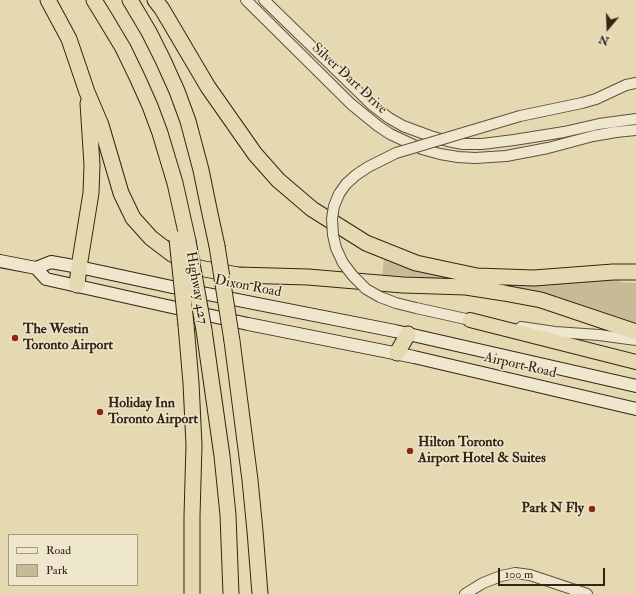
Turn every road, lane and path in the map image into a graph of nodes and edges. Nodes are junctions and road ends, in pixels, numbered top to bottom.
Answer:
1 (48, 0) edge
2 (94, 0) edge
3 (130, 0) edge
4 (155, 0) edge
5 (246, 0) edge
6 (264, 0) edge
7 (636, 82) edge
8 (87, 92) junction
9 (636, 119) edge
10 (636, 130) edge
11 (182, 240) junction
12 (0, 261) edge
13 (79, 267) junction
14 (36, 268) junction
15 (636, 272) edge
16 (77, 285) junction
17 (470, 320) junction
18 (636, 332) edge
19 (408, 334) junction
20 (636, 340) edge
21 (397, 353) junction
22 (636, 362) edge
23 (636, 386) edge
24 (636, 409) edge
25 (192, 594) edge
26 (232, 594) edge
27 (260, 594) edge
28 (465, 594) edge
29 (587, 594) edge

1 - 8 highway
2 - 11 highway, Highway 427
3 - 27 highway, Highway 427, bridge
4 - 15 highway
5 - 10 street, Silver Dart Drive
6 - 9 street, Silver Dart Drive
7 - 17 street, bridge
8 - 13 highway
8 - 18 highway
11 - 25 highway, bridge
11 - 26 highway, Highway 427, bridge
12 - 14 main road, Dixon Road
13 - 14 main road, Dixon Road
13 - 16 highway
13 - 19 main road, Dixon Road
14 - 16 main road, Dixon Road
16 - 21 main road, Dixon Road
17 - 20 street
17 - 22 highway
19 - 21 highway
19 - 23 main road, Airport Road
21 - 24 main road, Airport Road
28 - 29 street

